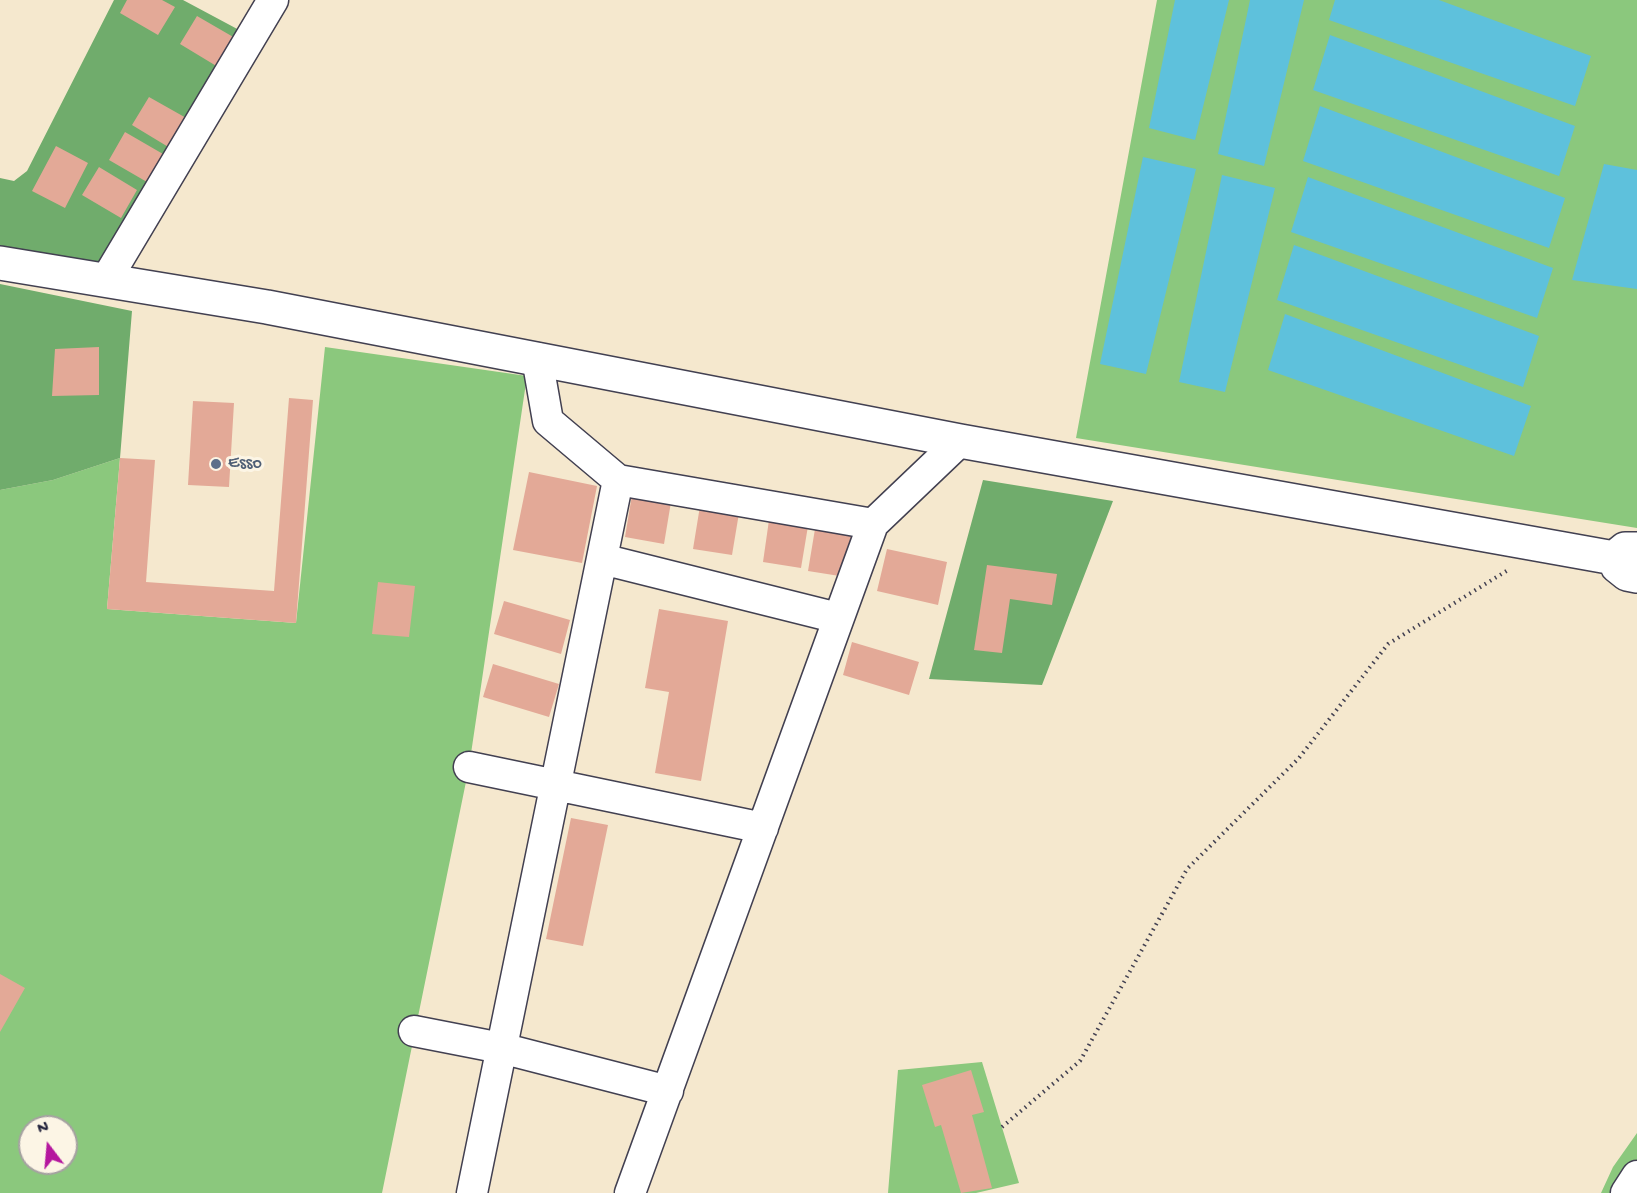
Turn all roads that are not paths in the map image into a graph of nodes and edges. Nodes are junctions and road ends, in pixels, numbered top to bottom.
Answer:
1 (273, 0) edge
2 (7, 267) edge
3 (106, 280) junction
4 (537, 358) junction
5 (960, 441) junction
6 (618, 480) junction
7 (873, 524) junction
8 (602, 559) junction
9 (1629, 561) edge
10 (838, 618) junction
11 (469, 767) dead end
12 (556, 785) junction
13 (763, 828) junction
14 (414, 1031) dead end
15 (501, 1048) junction
16 (668, 1091) junction
17 (1637, 1176) edge
18 (472, 1193) edge
19 (630, 1193) edge
20 (1626, 1193) edge

1 - 3 street
2 - 3 main road
3 - 4 main road
4 - 5 main road
4 - 6 street
5 - 7 street
5 - 9 main road
6 - 7 street
6 - 8 street
7 - 10 street
8 - 10 street
8 - 12 street
10 - 13 street
11 - 12 street
12 - 13 street
12 - 15 street
13 - 16 street
14 - 15 street
15 - 16 street
15 - 18 street
16 - 19 street
17 - 20 street

